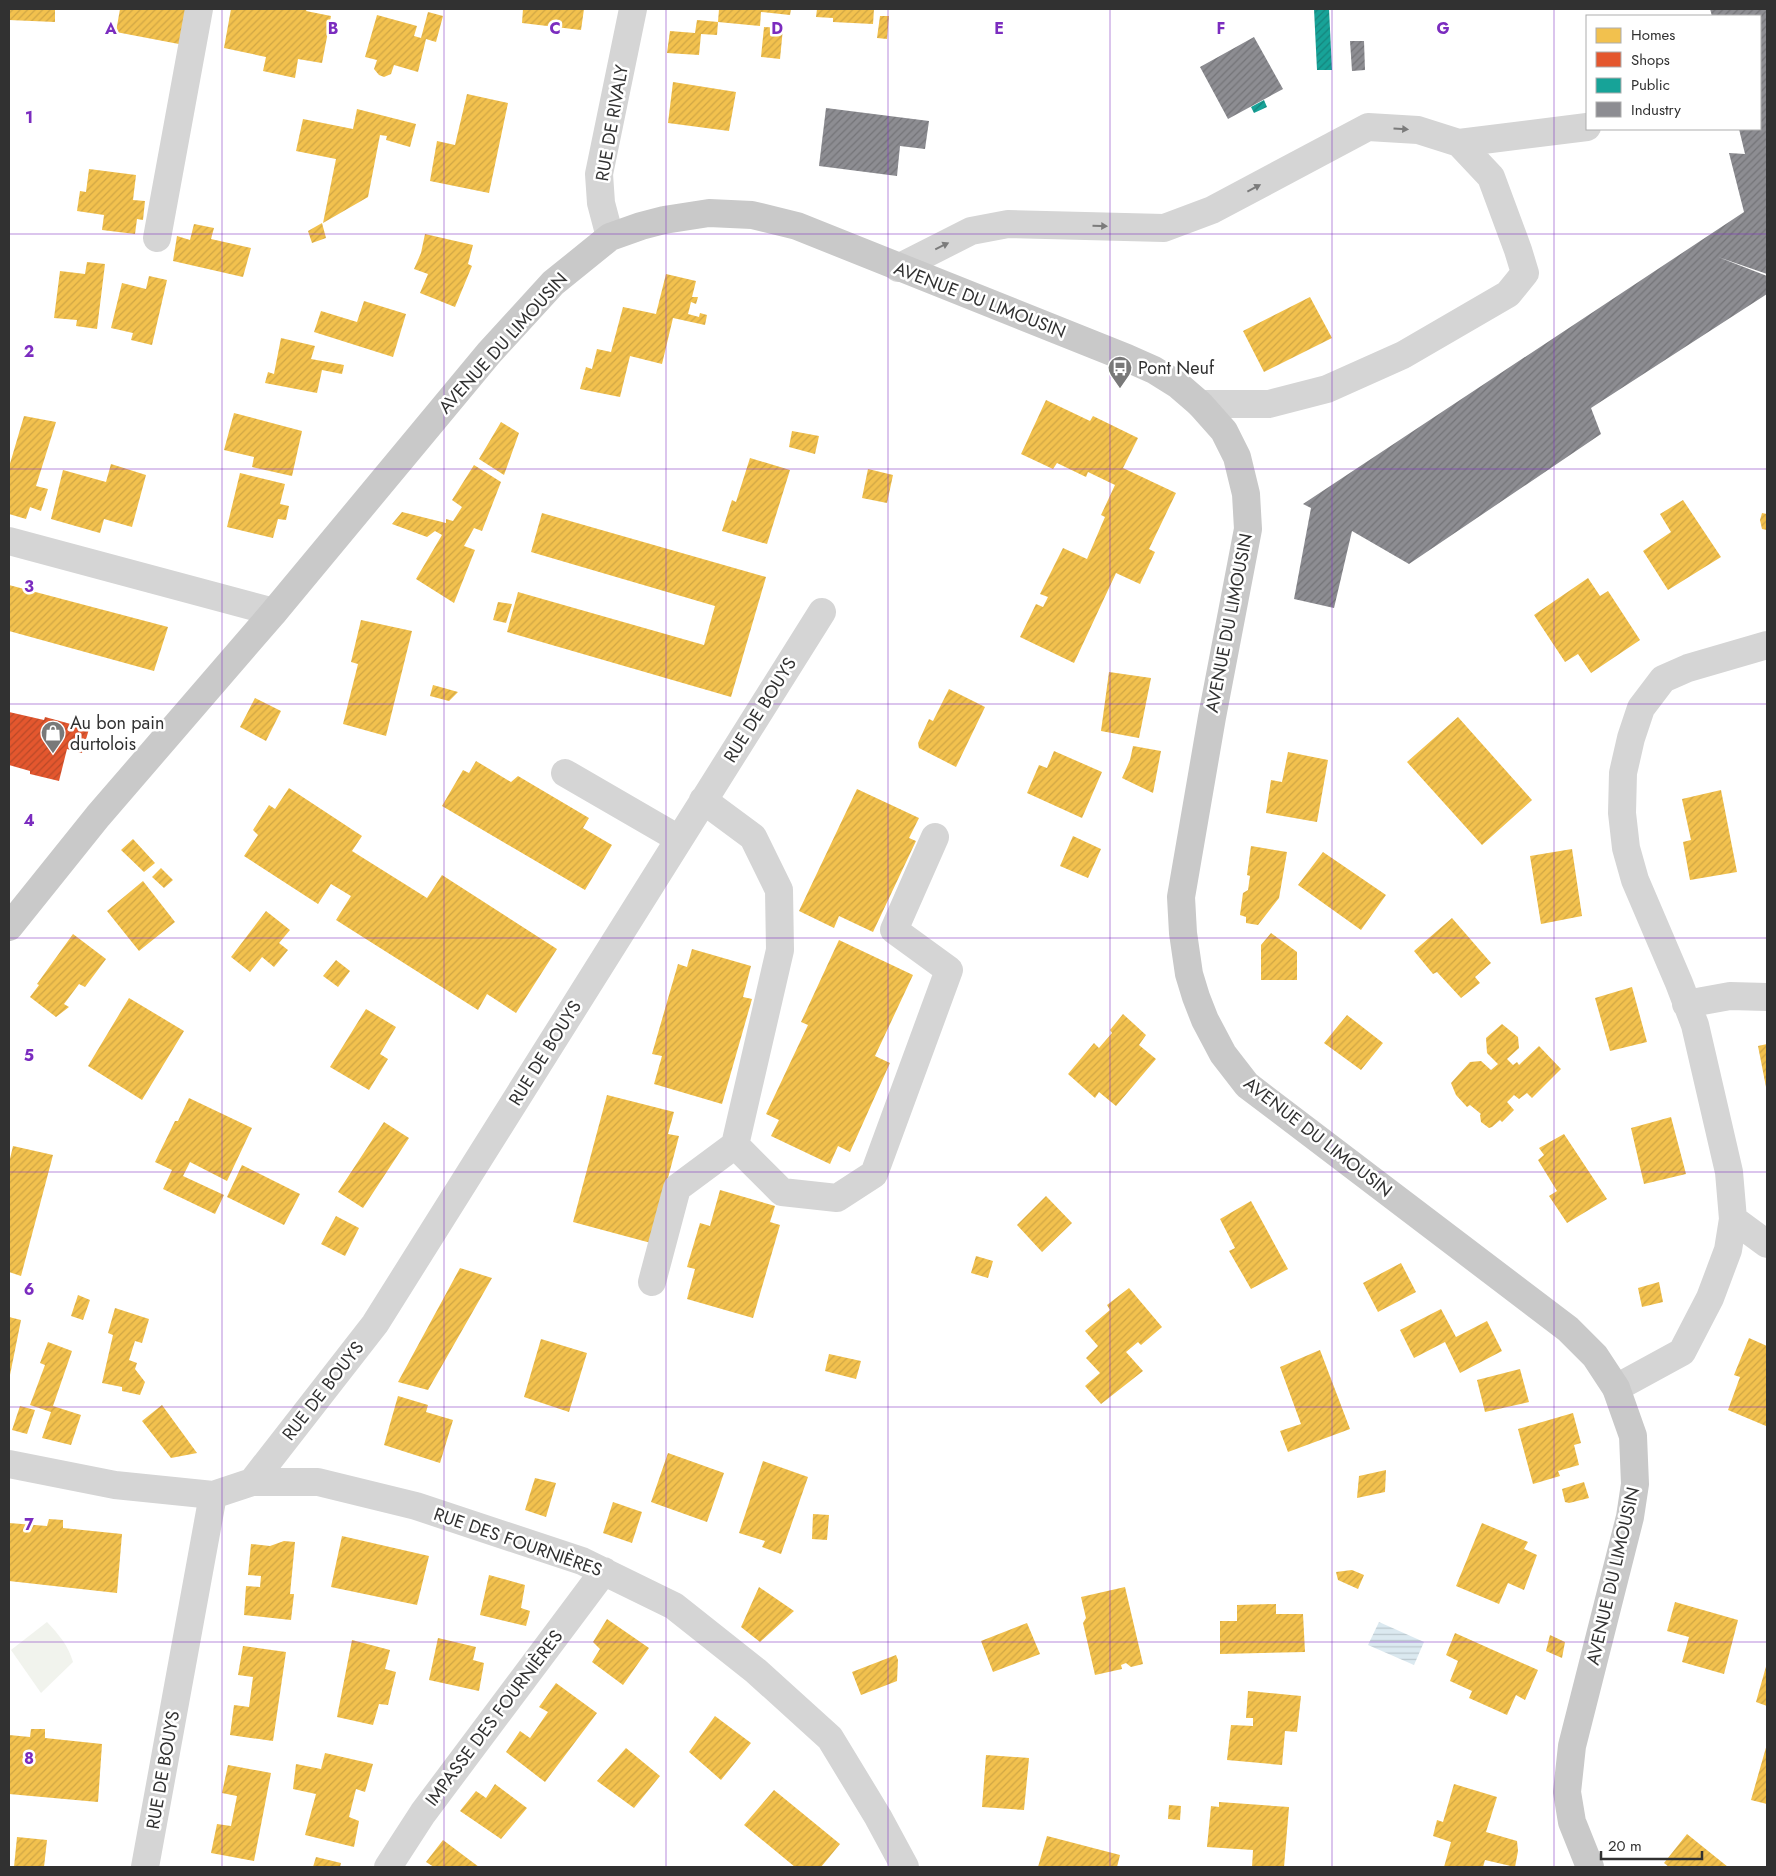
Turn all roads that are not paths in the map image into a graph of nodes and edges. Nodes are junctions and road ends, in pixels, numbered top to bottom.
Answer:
1 (199, 9) edge
2 (633, 9) edge
3 (1586, 127) edge
4 (1459, 143) junction
5 (610, 237) junction
6 (156, 238) dead end
7 (898, 268) junction
8 (1200, 404) junction
9 (9, 541) edge
10 (274, 612) junction
11 (822, 612) dead end
12 (1767, 645) edge
13 (565, 773) dead end
14 (703, 800) junction
15 (935, 837) dead end
16 (679, 839) junction
17 (9, 928) edge
18 (1767, 997) edge
19 (1686, 1004) junction
20 (735, 1145) junction
21 (1733, 1219) junction
22 (1767, 1244) edge
23 (652, 1282) dead end
24 (1616, 1388) junction
25 (9, 1464) edge
26 (252, 1482) junction
27 (213, 1495) junction
28 (604, 1571) junction
29 (145, 1867) edge
30 (388, 1867) edge
31 (905, 1867) edge
32 (1590, 1867) edge

1 - 6 street
2 - 5 street, RUE DE RIVALY
3 - 4 street
7 -> 4 street
4 - 8 street
5 - 7 main road, AVENUE DU LIMOUSIN
5 - 10 main road, AVENUE DU LIMOUSIN
7 - 8 main road, AVENUE DU LIMOUSIN
8 - 24 main road, AVENUE DU LIMOUSIN
9 - 10 street
10 - 17 main road, AVENUE DU LIMOUSIN
11 - 14 street, RUE DE BOUYS
12 - 19 street
13 - 16 street
14 - 16 street, RUE DE BOUYS
14 - 20 street
15 - 20 street
16 - 26 street, RUE DE BOUYS
18 - 19 street
19 - 21 street
20 - 23 street
21 - 22 street
21 - 24 street
24 - 32 main road, AVENUE DU LIMOUSIN
25 - 27 street, RUE DES FOURNIÈRES
26 - 27 street, RUE DES FOURNIÈRES
26 - 28 street, RUE DES FOURNIÈRES
27 - 29 street, RUE DE BOUYS
28 - 30 street, IMPASSE DES FOURNIÈRES
28 - 31 street, RUE DES FOURNIÈRES

